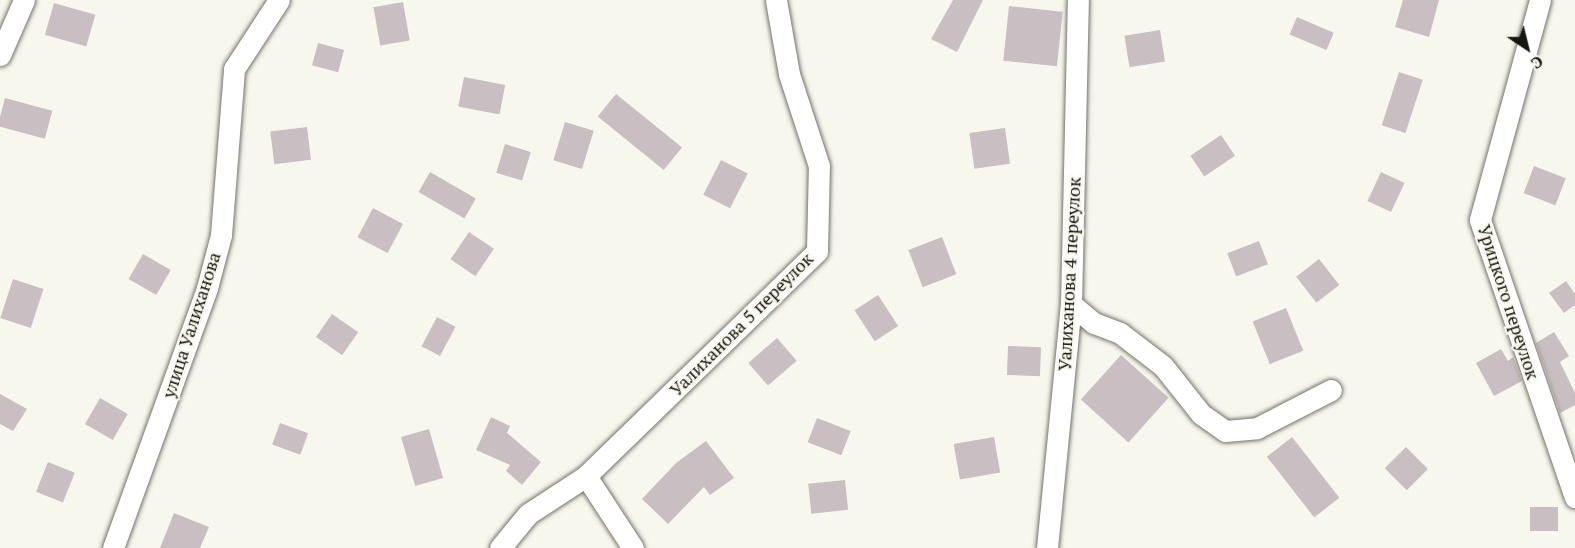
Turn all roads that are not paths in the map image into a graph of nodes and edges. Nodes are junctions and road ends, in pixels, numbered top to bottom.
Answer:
1 (24, 0) edge
2 (279, 0) edge
3 (776, 0) edge
4 (1078, 0) edge
5 (1540, 0) edge
6 (0, 55) edge
7 (1071, 304) junction
8 (1331, 390) dead end
9 (586, 476) junction
10 (1575, 497) edge
11 (113, 548) edge
12 (500, 548) edge
13 (633, 548) edge
14 (1047, 548) edge

1 - 6 street
2 - 11 street, улица Уалиханова
3 - 9 street, Уалиханова 5 переулок
4 - 7 street, Уалиханова 4 переулок
5 - 10 street, Урицкого переулок
7 - 8 street
7 - 14 street, Уалиханова 4 переулок
9 - 12 street, Уалиханова 5 переулок
9 - 13 street

